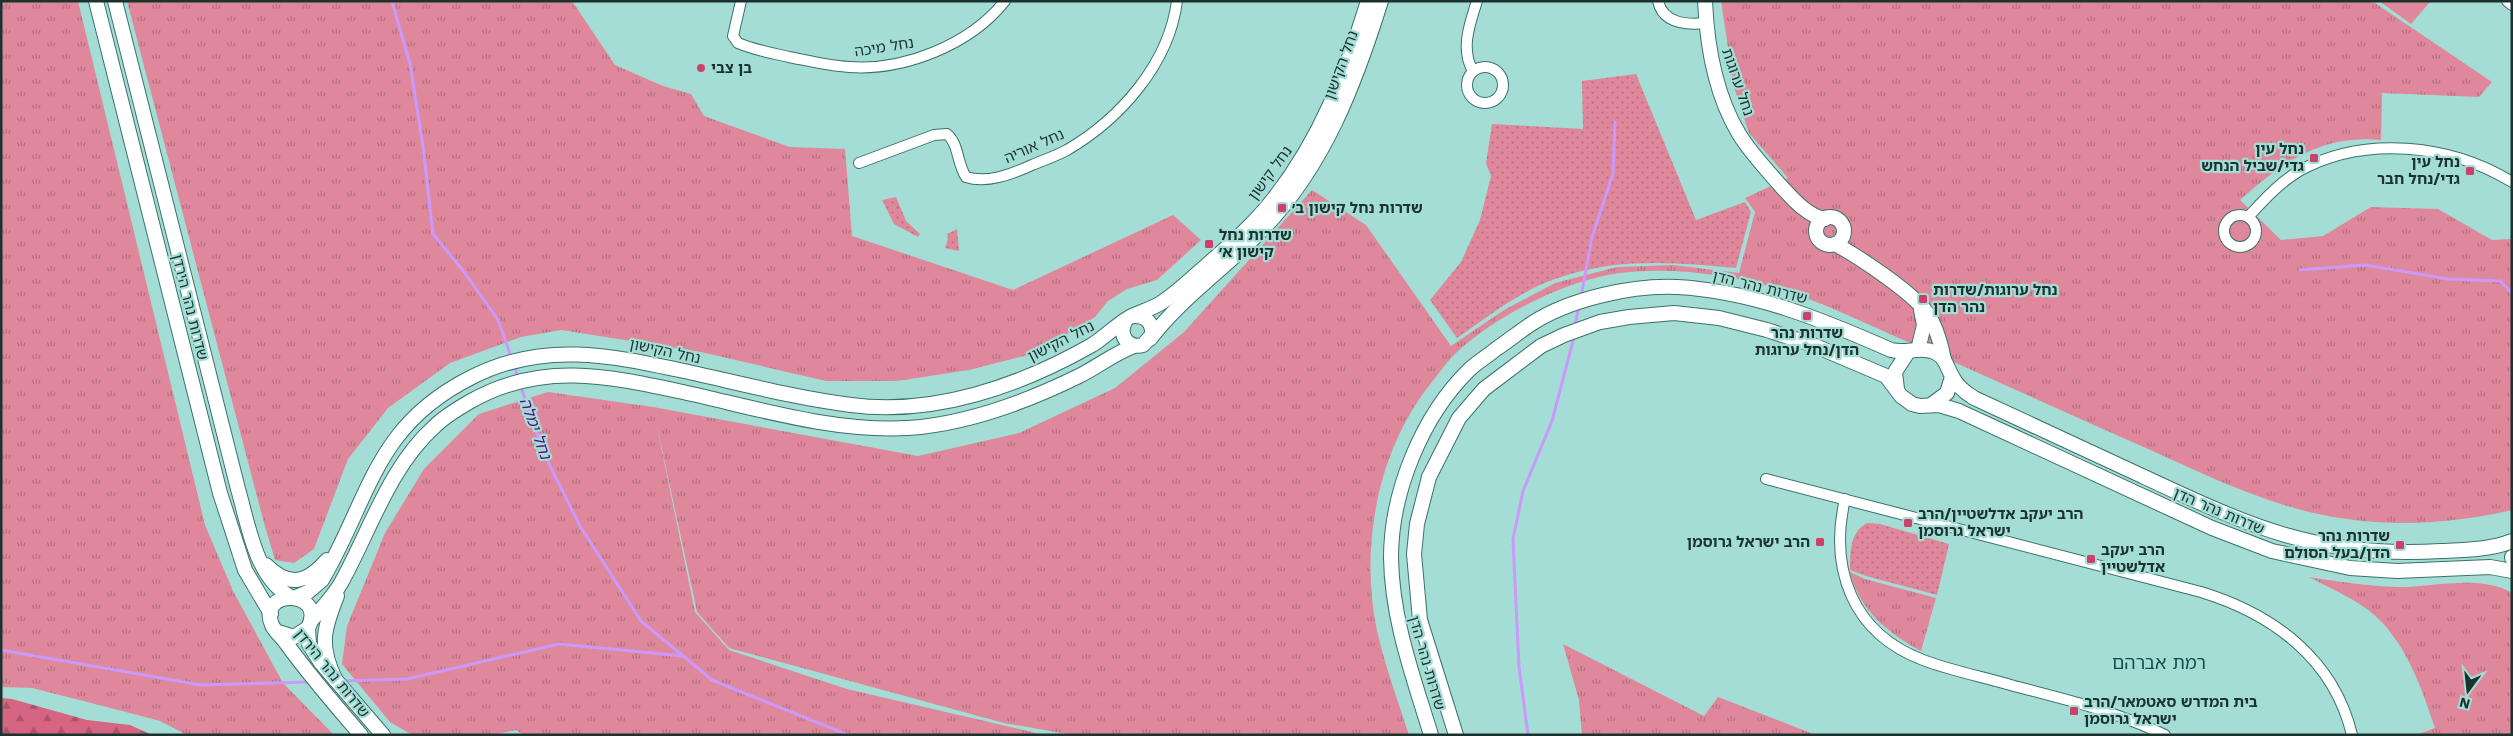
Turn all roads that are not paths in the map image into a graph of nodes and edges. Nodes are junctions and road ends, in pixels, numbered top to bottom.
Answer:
1 (96, 1) edge
2 (115, 1) edge
3 (741, 1) edge
4 (1005, 1) edge
5 (1177, 1) edge
6 (1368, 1) edge
7 (1381, 1) edge
8 (1477, 1) edge
9 (1658, 1) edge
10 (1705, 1) edge
11 (2507, 1) edge
12 (2512, 5) edge
13 (1706, 23) junction
14 (1474, 71) dead end
15 (859, 163) dead end
16 (2512, 182) edge
17 (2248, 217) dead end
18 (1821, 223) junction
19 (1844, 233) junction
20 (1835, 244) junction
21 (1870, 266) junction
22 (1917, 303) junction
23 (1130, 319) junction
24 (1150, 339) junction
25 (1134, 346) junction
26 (1913, 351) junction
27 (1944, 360) junction
28 (1952, 377) junction
29 (1897, 390) junction
30 (1931, 405) junction
31 (1766, 479) dead end
32 (1845, 499) junction
33 (2512, 541) edge
34 (338, 548) junction
35 (356, 554) junction
36 (259, 557) junction
37 (2512, 571) edge
38 (292, 597) junction
39 (271, 614) junction
40 (309, 625) junction
41 (278, 632) junction
42 (336, 681) junction
43 (361, 735) edge
44 (383, 735) edge
45 (1431, 735) edge
46 (1456, 735) edge
47 (2166, 735) edge
48 (2352, 735) edge

1 - 39 main road, שדרות נהר הירדן
2 - 36 main road, שדרות נהר הירדן
3 - 4 street, נחל מיכה
5 - 15 street, נחל אוריה
6 - 23 main road, נחל קישון
7 - 24 main road, נחל הקישון
8 - 14 street
9 - 13 street
10 - 13 main road, נחל ערוגות
11 - 12 street
13 - 18 main road, נחל ערוגות
16 - 17 street
18 - 19 main road
18 - 20 main road
19 - 20 main road
19 - 21 main road
20 - 21 main road
21 - 22 main road
22 - 26 main road
22 - 27 main road
23 - 24 main road
23 - 25 main road
23 - 34 main road, נחל הקישון
24 - 25 main road
25 - 35 main road
26 - 27 main road, שדרות נהר הדן
26 - 29 main road
26 - 45 main road, שדרות נהר הדן
27 - 28 main road, שדרות נהר הדן
28 - 30 main road
28 - 33 main road, שדרות נהר הדן
29 - 30 main road, שדרות נהר הדן
29 - 46 main road, שדרות נהר הדן
30 - 37 main road, שדרות נהר הדן
31 - 32 street
32 - 47 street
32 - 48 street
34 - 36 main road
34 - 38 main road, נחל הקישון
35 - 40 main road
35 - 42 main road
36 - 38 main road, שדרות נהר הירדן
38 - 39 main road
38 - 40 main road
39 - 41 main road
40 - 41 main road
40 - 42 main road, שדרות נהר הירדן
41 - 43 main road, שדרות נהר הירדן
42 - 44 main road, שדרות נהר הירדן

